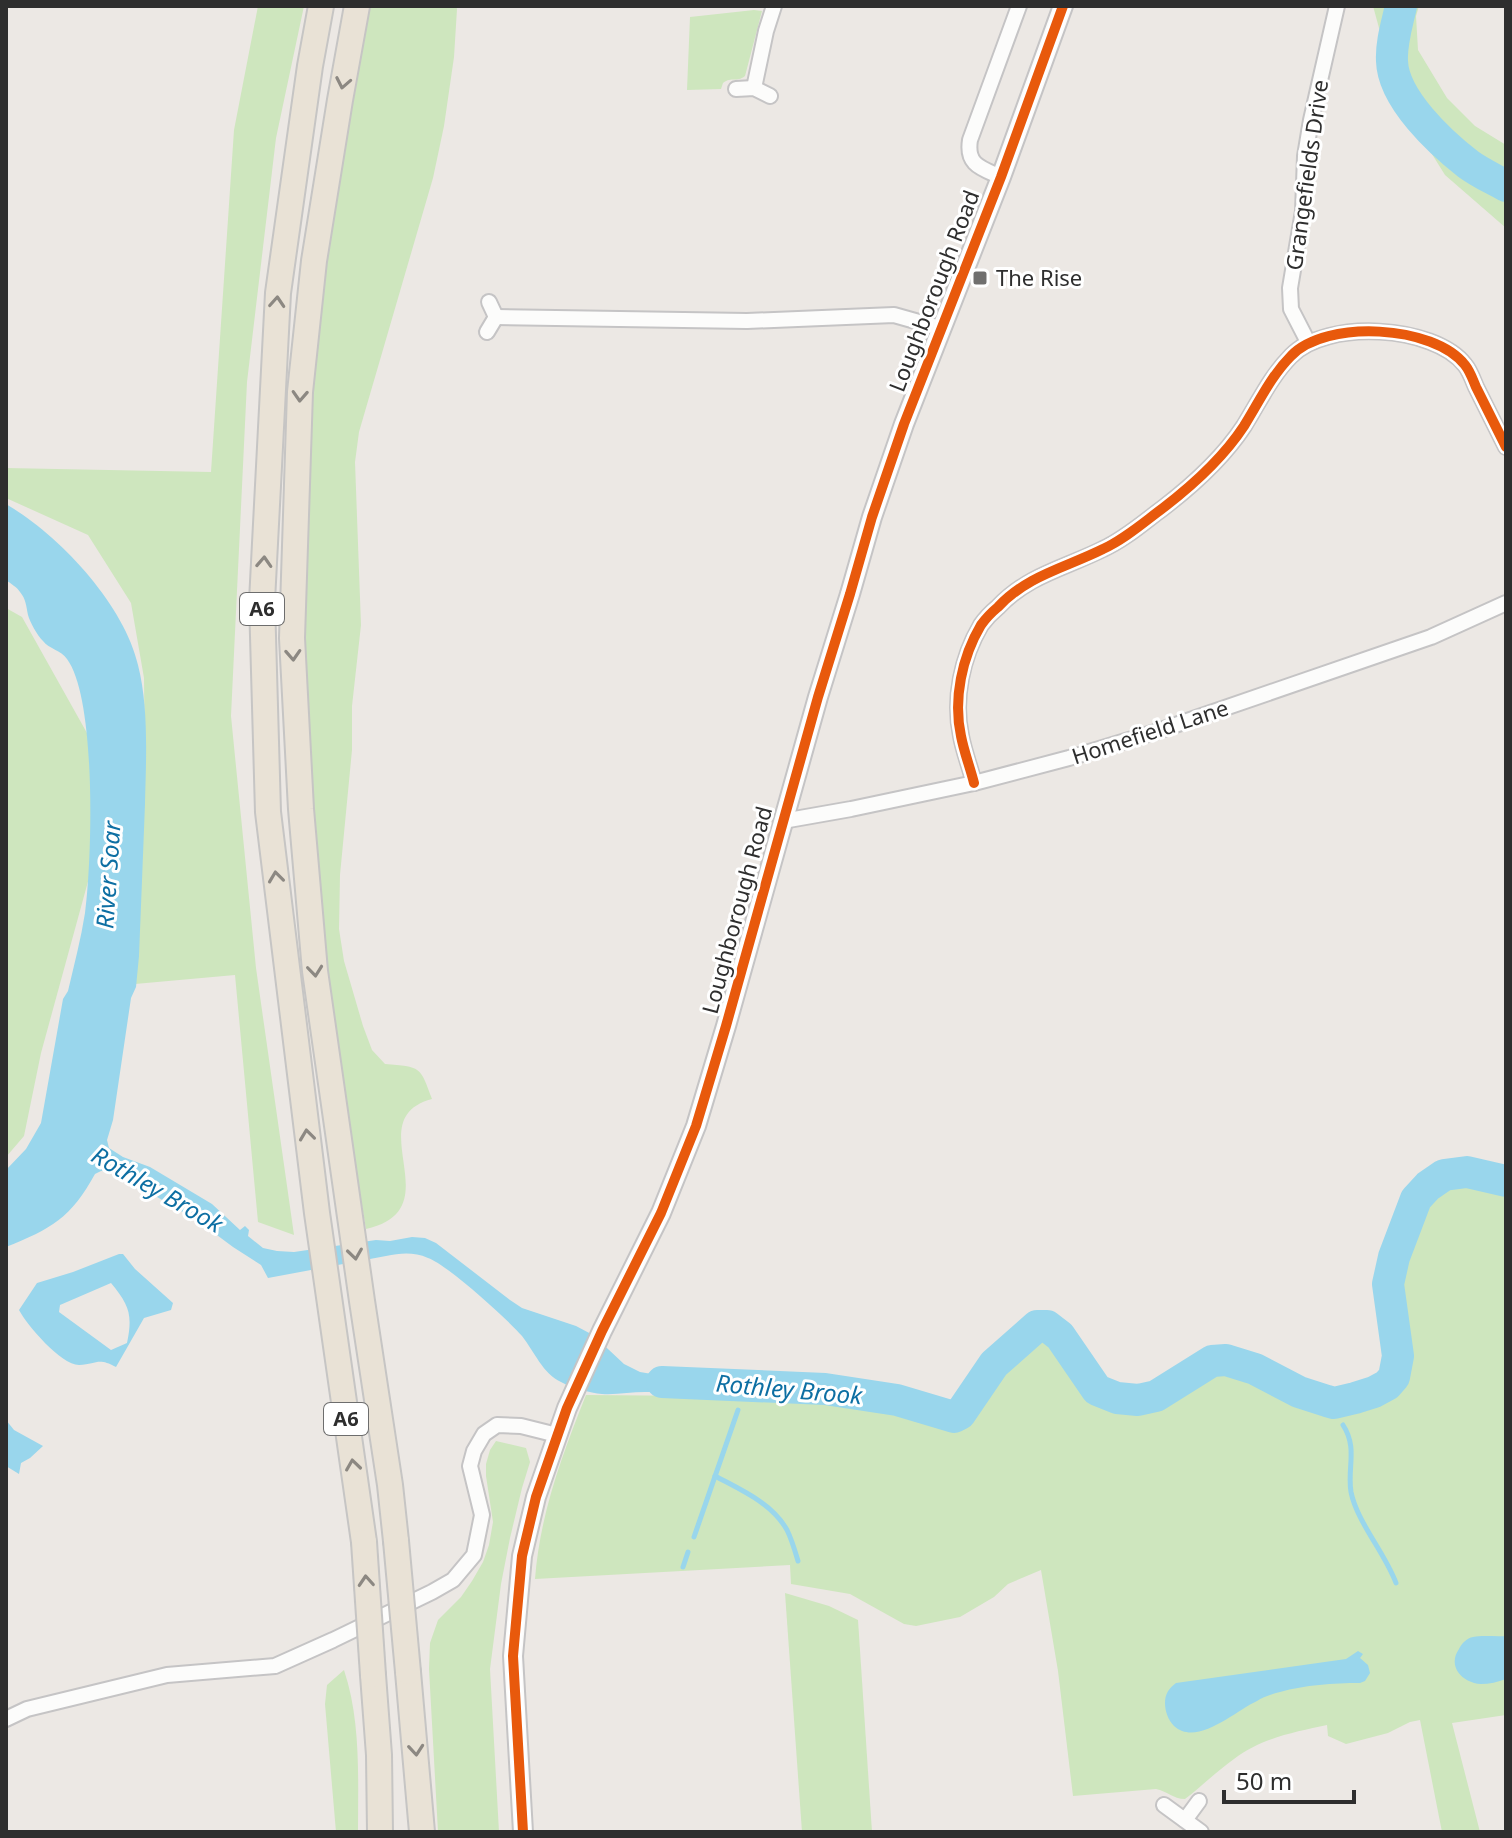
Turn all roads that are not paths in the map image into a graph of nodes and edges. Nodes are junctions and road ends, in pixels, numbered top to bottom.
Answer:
1 (321, 6) edge
2 (357, 6) edge
3 (774, 6) edge
4 (1019, 6) edge
5 (1063, 6) edge
6 (1337, 6) edge
7 (754, 88) junction
8 (736, 89) dead end
9 (770, 96) dead end
10 (1001, 177) junction
11 (489, 302) dead end
12 (496, 317) junction
13 (940, 328) junction
14 (487, 332) dead end
15 (1308, 342) junction
16 (1506, 447) edge
17 (1506, 603) edge
18 (974, 783) junction
19 (783, 821) junction
20 (557, 1435) junction
21 (6, 1719) edge
22 (1199, 1801) dead end
23 (1164, 1805) dead end
24 (1185, 1820) junction
25 (380, 1832) edge
26 (422, 1832) edge
27 (523, 1832) edge
28 (1201, 1832) edge

25 -> 1 highway, A6, bridge
2 -> 26 highway, A6, bridge
3 - 7 street
4 - 10 street
5 - 10 street, Loughborough Road
6 - 15 street, Grangefields Drive
7 - 8 street
7 - 9 street
10 - 13 street, Loughborough Road
11 - 12 street
12 - 13 street
12 - 14 street
13 - 19 street, Loughborough Road
15 - 16 street
15 - 18 street
17 - 18 street, Homefield Lane
18 - 19 street, Homefield Lane
19 - 20 street, Loughborough Road
20 - 21 street
20 - 27 street, Loughborough Road
22 - 24 street
23 - 24 street
24 - 28 street

